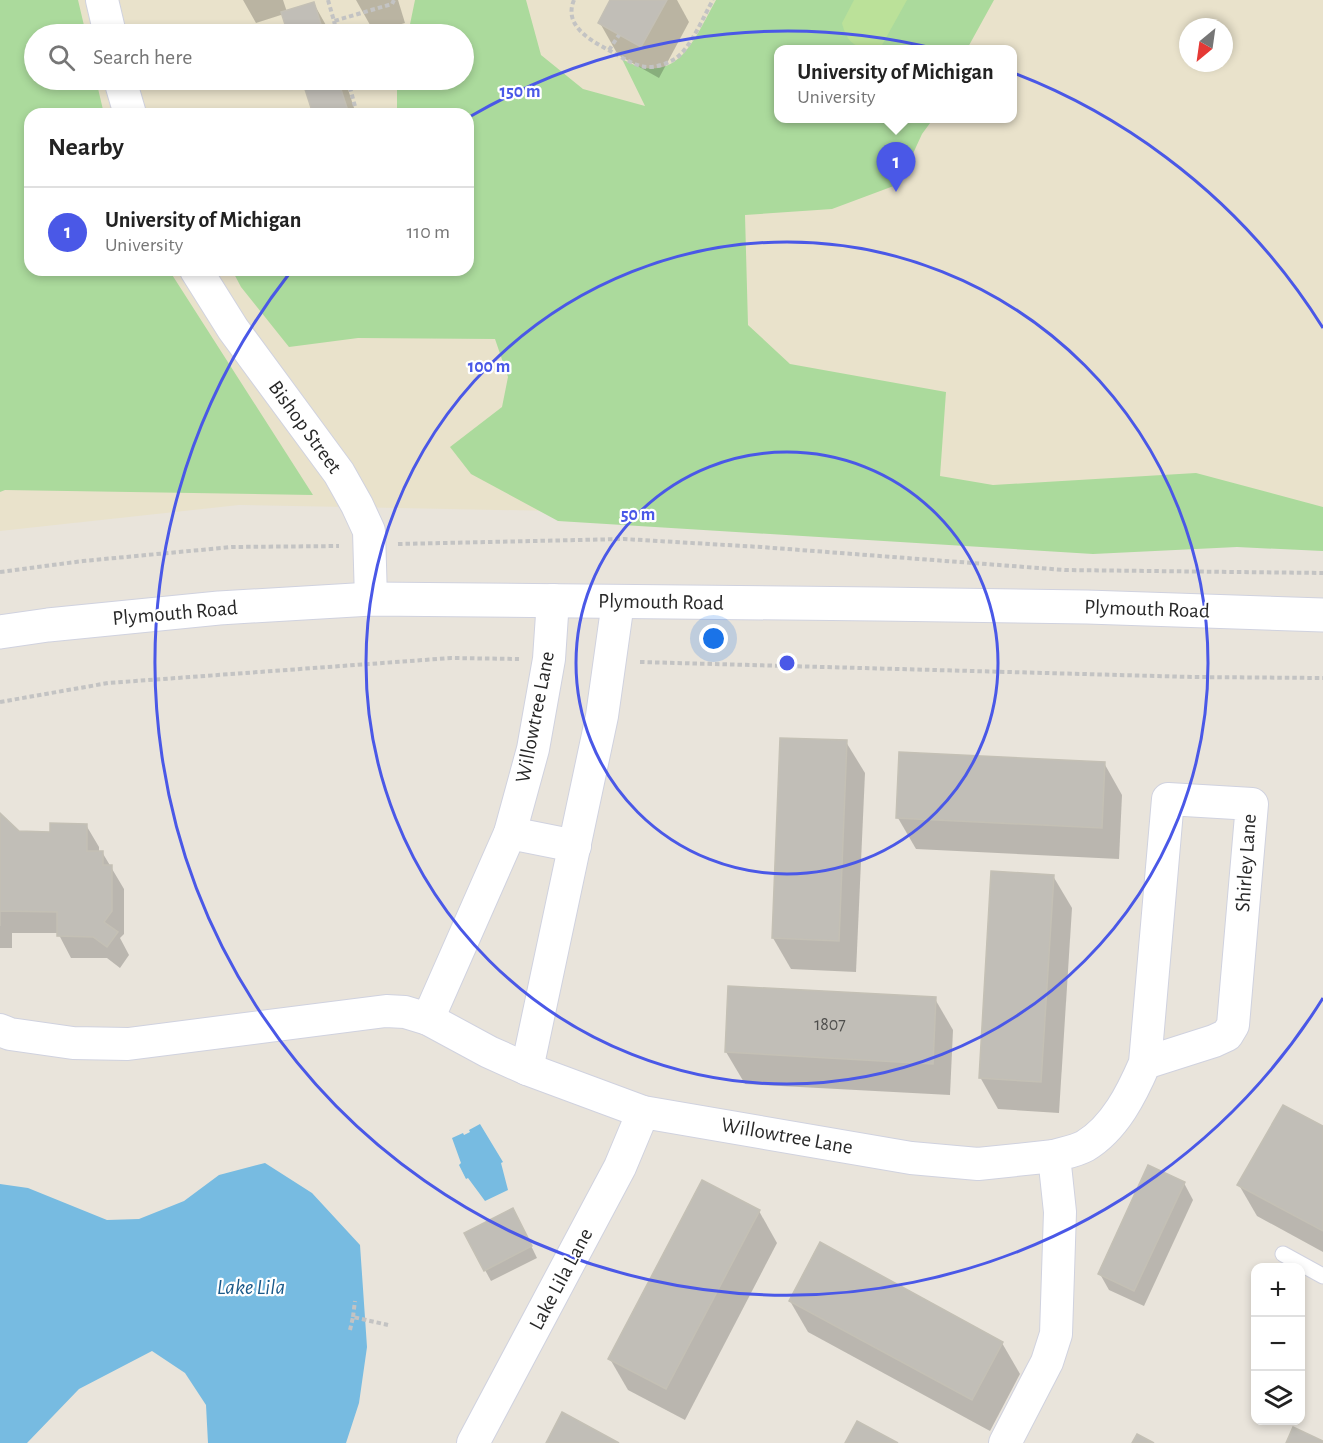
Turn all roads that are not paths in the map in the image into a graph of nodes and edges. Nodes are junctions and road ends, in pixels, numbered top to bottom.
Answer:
1 (102, 0) edge
2 (108, 24) edge
3 (123, 90) edge
4 (127, 108) edge
5 (200, 276) edge
6 (371, 599) junction
7 (553, 600) junction
8 (618, 602) junction
9 (1323, 615) edge
10 (0, 632) edge
11 (510, 833) junction
12 (575, 846) junction
13 (428, 1018) junction
14 (0, 1030) edge
15 (1145, 1063) junction
16 (527, 1069) junction
17 (643, 1112) junction
18 (1054, 1156) junction
19 (1283, 1254) dead end
20 (1323, 1276) edge
21 (473, 1443) edge
22 (1005, 1443) edge

1 - 2 street
3 - 4 street
5 - 6 street, Bishop Street
6 - 7 main road, Plymouth Road
6 - 10 main road, Plymouth Road
7 - 8 main road, Plymouth Road
7 - 11 street, Willowtree Lane
8 - 9 main road, Plymouth Road
8 - 12 street
11 - 12 street
11 - 13 street, Willowtree Lane
12 - 16 street
13 - 14 street
13 - 16 street, Willowtree Lane
15 - 15 street, Shirley Lane
15 - 18 street, Shirley Lane
16 - 17 street, Willowtree Lane
17 - 18 street, Willowtree Lane
17 - 21 street, Lake Lila Lane
18 - 22 street
19 - 20 lane

